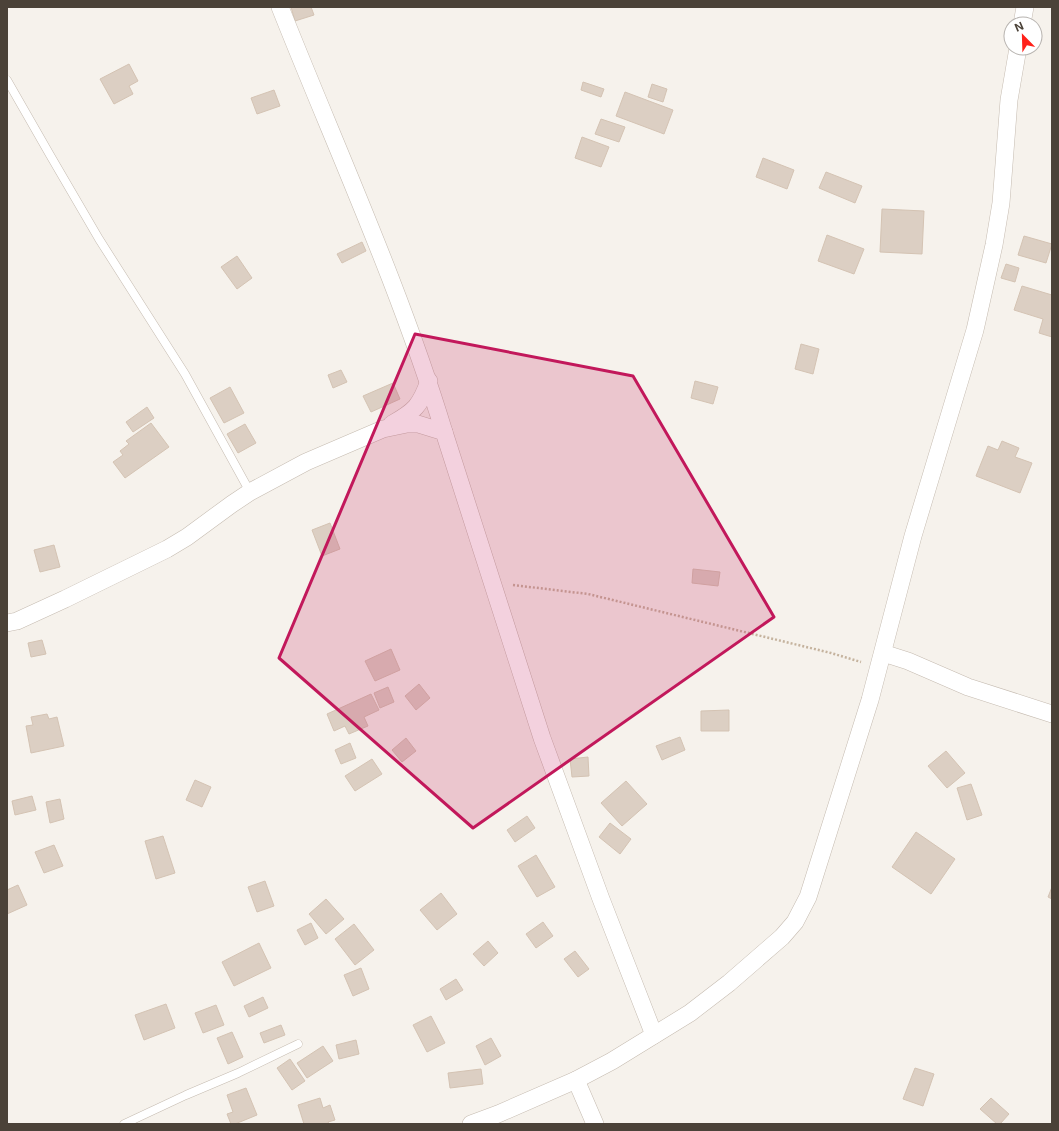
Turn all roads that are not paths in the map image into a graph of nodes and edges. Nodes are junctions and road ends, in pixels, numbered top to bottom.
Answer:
1 (280, 7) edge
2 (1017, 56) edge
3 (7, 80) edge
4 (429, 381) junction
5 (383, 429) junction
6 (444, 432) junction
7 (250, 492) junction
8 (7, 624) edge
9 (881, 660) junction
10 (1052, 714) edge
11 (654, 1035) junction
12 (298, 1044) dead end
13 (576, 1080) junction
14 (124, 1124) edge
15 (471, 1124) edge
16 (595, 1124) edge

1 - 4 street
2 - 9 street
3 - 7 lane
4 - 5 street
4 - 6 street
5 - 6 street
5 - 7 street
6 - 11 street
7 - 8 street
9 - 10 street
9 - 11 street
11 - 13 street
12 - 14 lane
13 - 15 street
13 - 16 street

